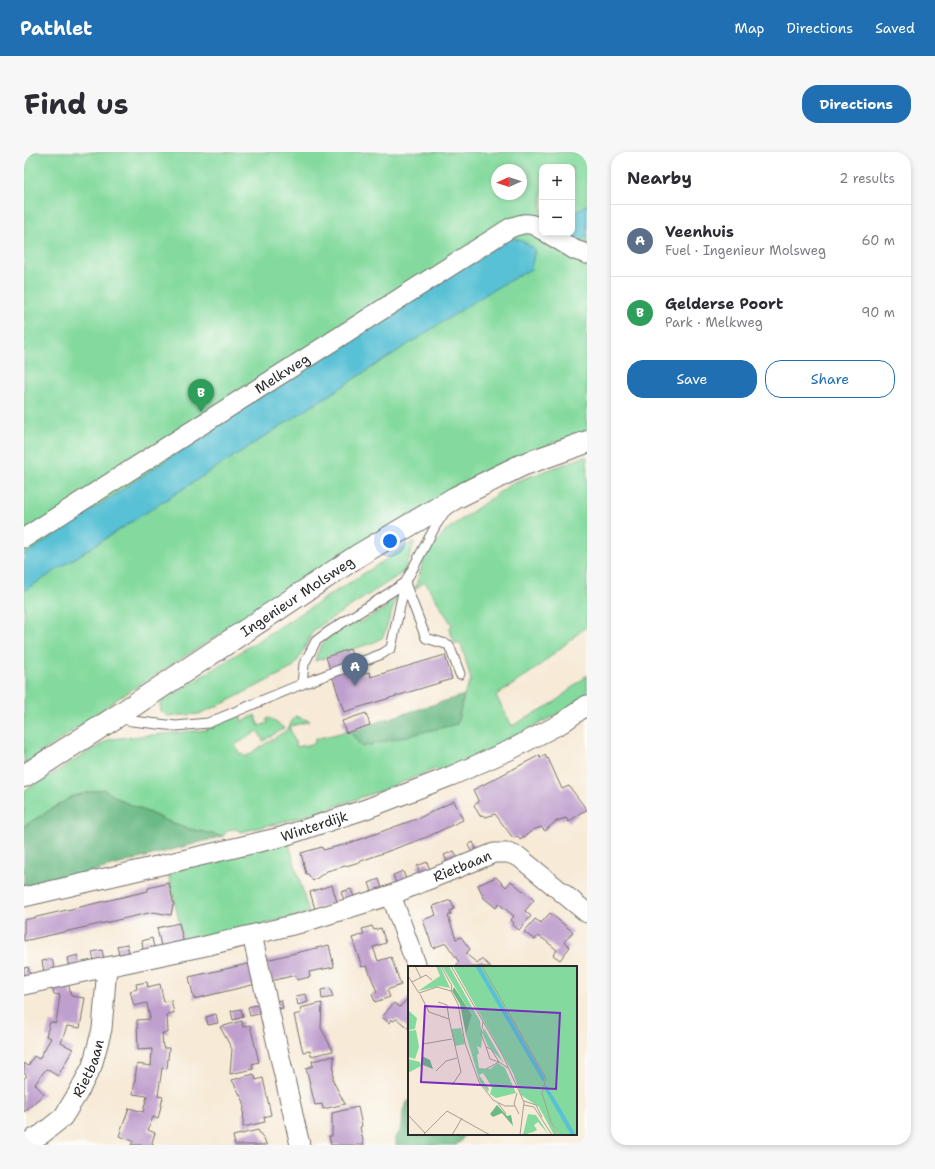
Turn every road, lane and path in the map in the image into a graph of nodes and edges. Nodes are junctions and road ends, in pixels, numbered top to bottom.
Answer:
1 (539, 228) edge
2 (552, 236) edge
3 (587, 254) edge
4 (586, 443) edge
5 (455, 498) junction
6 (24, 538) edge
7 (405, 583) junction
8 (460, 674) dead end
9 (302, 684) junction
10 (587, 705) edge
11 (116, 717) junction
12 (24, 776) edge
13 (391, 895) junction
14 (24, 897) edge
15 (587, 913) edge
16 (252, 935) junction
17 (417, 966) edge
18 (107, 967) junction
19 (24, 985) edge
20 (24, 1144) edge
21 (300, 1145) edge

1 - 6 street, Melkweg
2 - 3 street
4 - 5 main road, Ingenieur Molsweg
5 - 7 lane
5 - 11 main road, Ingenieur Molsweg
7 - 8 lane
7 - 9 lane
7 - 9 lane
9 - 11 lane
10 - 14 street, Winterdijk
11 - 12 main road, Ingenieur Molsweg
13 - 15 street, Rietbaan
13 - 16 street, Rietbaan
13 - 17 street
16 - 18 street, Rietbaan
16 - 21 street
18 - 19 street, Rietbaan
18 - 20 street, Rietbaan

